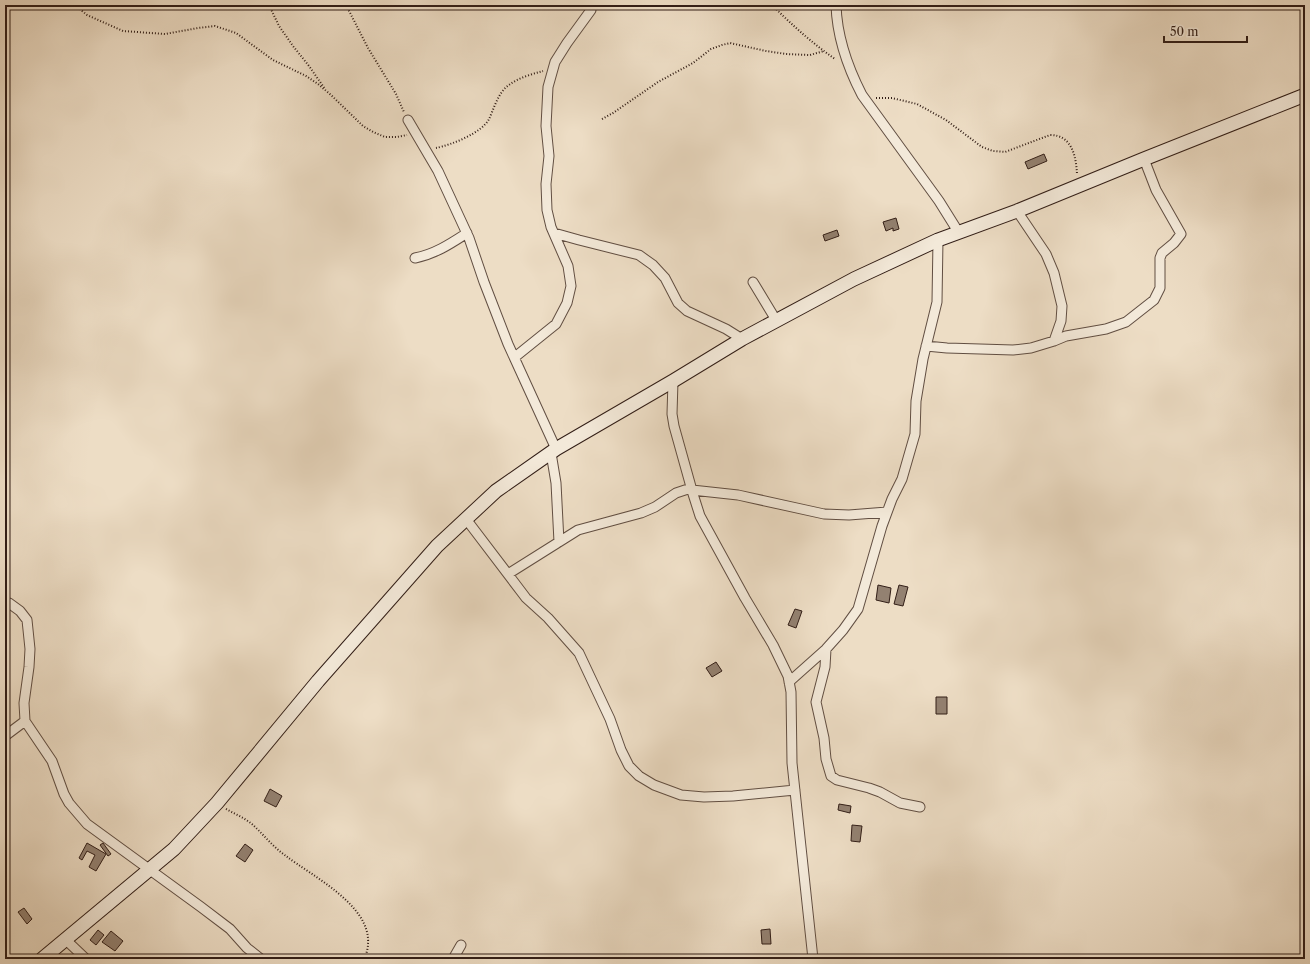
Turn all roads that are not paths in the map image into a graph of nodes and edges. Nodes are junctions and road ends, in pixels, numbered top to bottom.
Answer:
1 (836, 5) edge
2 (591, 10) dead end
3 (1305, 95) edge
4 (408, 120) road end
5 (1144, 159) junction
6 (1017, 211) junction
7 (467, 233) junction
8 (554, 233) junction
9 (959, 233) junction
10 (938, 240) junction
11 (415, 258) dead end
12 (753, 282) dead end
13 (776, 320) junction
14 (742, 339) junction
15 (1054, 341) junction
16 (926, 346) junction
17 (514, 357) junction
18 (673, 381) junction
19 (553, 451) junction
20 (691, 489) junction
21 (887, 512) junction
22 (466, 519) junction
23 (559, 542) junction
24 (508, 574) junction
25 (5, 603) edge
26 (826, 649) junction
27 (789, 682) junction
28 (25, 720) junction
29 (5, 736) edge
30 (795, 790) junction
31 (920, 807) dead end
32 (150, 870) junction
33 (66, 940) junction
34 (462, 945) dead end
35 (42, 959) edge
36 (86, 959) edge
37 (261, 959) edge
38 (453, 959) edge
39 (813, 959) edge

1 - 9 street
2 - 8 street
3 - 5 street
4 - 7 street
5 - 6 street
5 - 15 street
6 - 9 street
6 - 15 street
7 - 11 street
7 - 17 street
8 - 14 street
8 - 17 street
9 - 10 street
10 - 13 street
10 - 16 street
12 - 13 street
13 - 14 street
14 - 18 street
15 - 16 street
16 - 21 street
17 - 19 street
18 - 19 street
18 - 20 street
19 - 22 street
19 - 23 street
20 - 21 street
20 - 23 street
20 - 27 street
21 - 26 street
22 - 24 street
22 - 32 street
23 - 24 street
24 - 30 street
25 - 28 street
26 - 27 street
26 - 31 street
27 - 30 street
28 - 29 street
28 - 32 street
30 - 39 street
32 - 33 street
32 - 37 street
33 - 35 street
33 - 36 street
34 - 38 street

